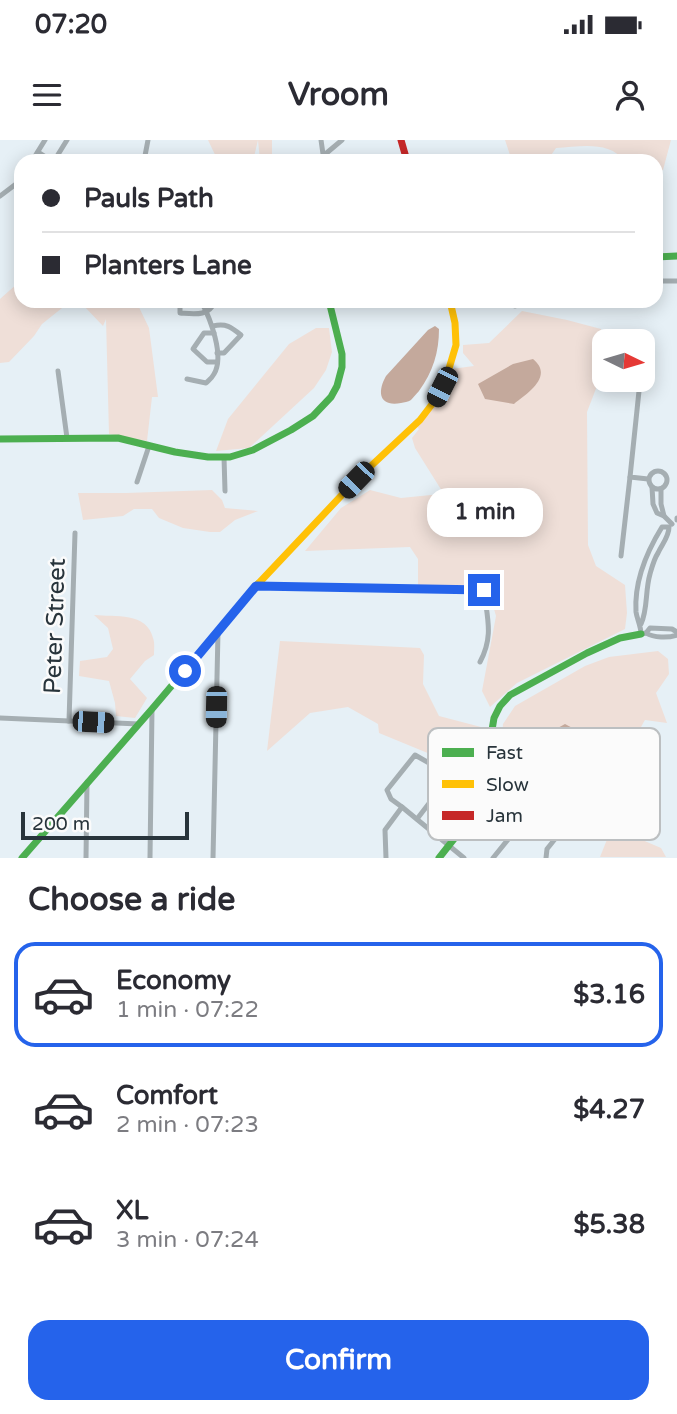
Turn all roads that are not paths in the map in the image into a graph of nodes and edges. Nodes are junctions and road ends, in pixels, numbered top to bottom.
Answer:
1 (45, 140) edge
2 (342, 140) edge
3 (38, 152) joint
4 (41, 154) edge
5 (329, 154) edge
6 (180, 308) edge
7 (204, 308) edge
8 (210, 308) edge
9 (330, 308) edge
10 (452, 308) edge
11 (206, 311) junction
12 (214, 330) junction
13 (217, 353) junction
14 (217, 362) junction
15 (58, 371) dead end
16 (187, 379) dead end
17 (639, 392) edge
18 (67, 438) junction
19 (0, 439) edge
20 (149, 446) junction
21 (224, 457) junction
22 (630, 477) junction
23 (648, 479) junction
24 (137, 482) dead end
25 (652, 487) junction
26 (661, 489) junction
27 (225, 491) dead end
28 (664, 516) junction
29 (674, 522) edge
30 (75, 533) dead end
31 (621, 556) dead end
32 (256, 586) junction
33 (641, 624) junction
34 (218, 632) junction
35 (644, 633) junction
36 (677, 633) edge
37 (480, 662) dead end
38 (152, 709) junction
39 (0, 718) edge
40 (69, 721) junction
41 (139, 724) junction
42 (492, 728) edge
43 (428, 762) edge
44 (87, 782) junction
45 (428, 804) edge
46 (402, 807) junction
47 (416, 819) junction
48 (428, 828) edge
49 (443, 840) edge
50 (453, 840) edge
51 (507, 840) edge
52 (554, 840) edge
53 (449, 845) junction
54 (22, 858) edge
55 (86, 858) edge
56 (150, 858) edge
57 (213, 858) edge
58 (386, 858) edge
59 (439, 858) edge
60 (464, 858) edge
61 (493, 858) edge
62 (545, 858) edge

1 - 3 street
2 - 5 street
3 - 4 street
6 - 11 street
7 - 11 street
8 - 11 street
9 - 21 street
10 - 32 street
11 - 12 street
12 - 13 street
12 - 13 street
12 - 14 street
13 - 14 street
14 - 16 street
15 - 18 street
17 - 22 street
18 - 19 street
18 - 20 street
20 - 21 street
20 - 24 street
21 - 27 street
22 - 23 street
22 - 31 street
23 - 25 street
23 - 26 street
25 - 26 street
25 - 28 street
26 - 28 street
28 - 29 street
29 - 33 street
29 - 33 street
30 - 40 street, Peter Street
32 - 34 street
32 - 37 street
33 - 35 street
34 - 38 street
34 - 57 street
35 - 36 street
35 - 42 street
38 - 41 street
38 - 56 street
39 - 40 street
40 - 41 street
41 - 44 street
43 - 46 street
44 - 54 street
44 - 55 street
45 - 47 street
46 - 47 street
46 - 58 street
47 - 48 street
49 - 53 street
50 - 53 street
51 - 61 street
52 - 62 street
53 - 59 street
53 - 60 street

